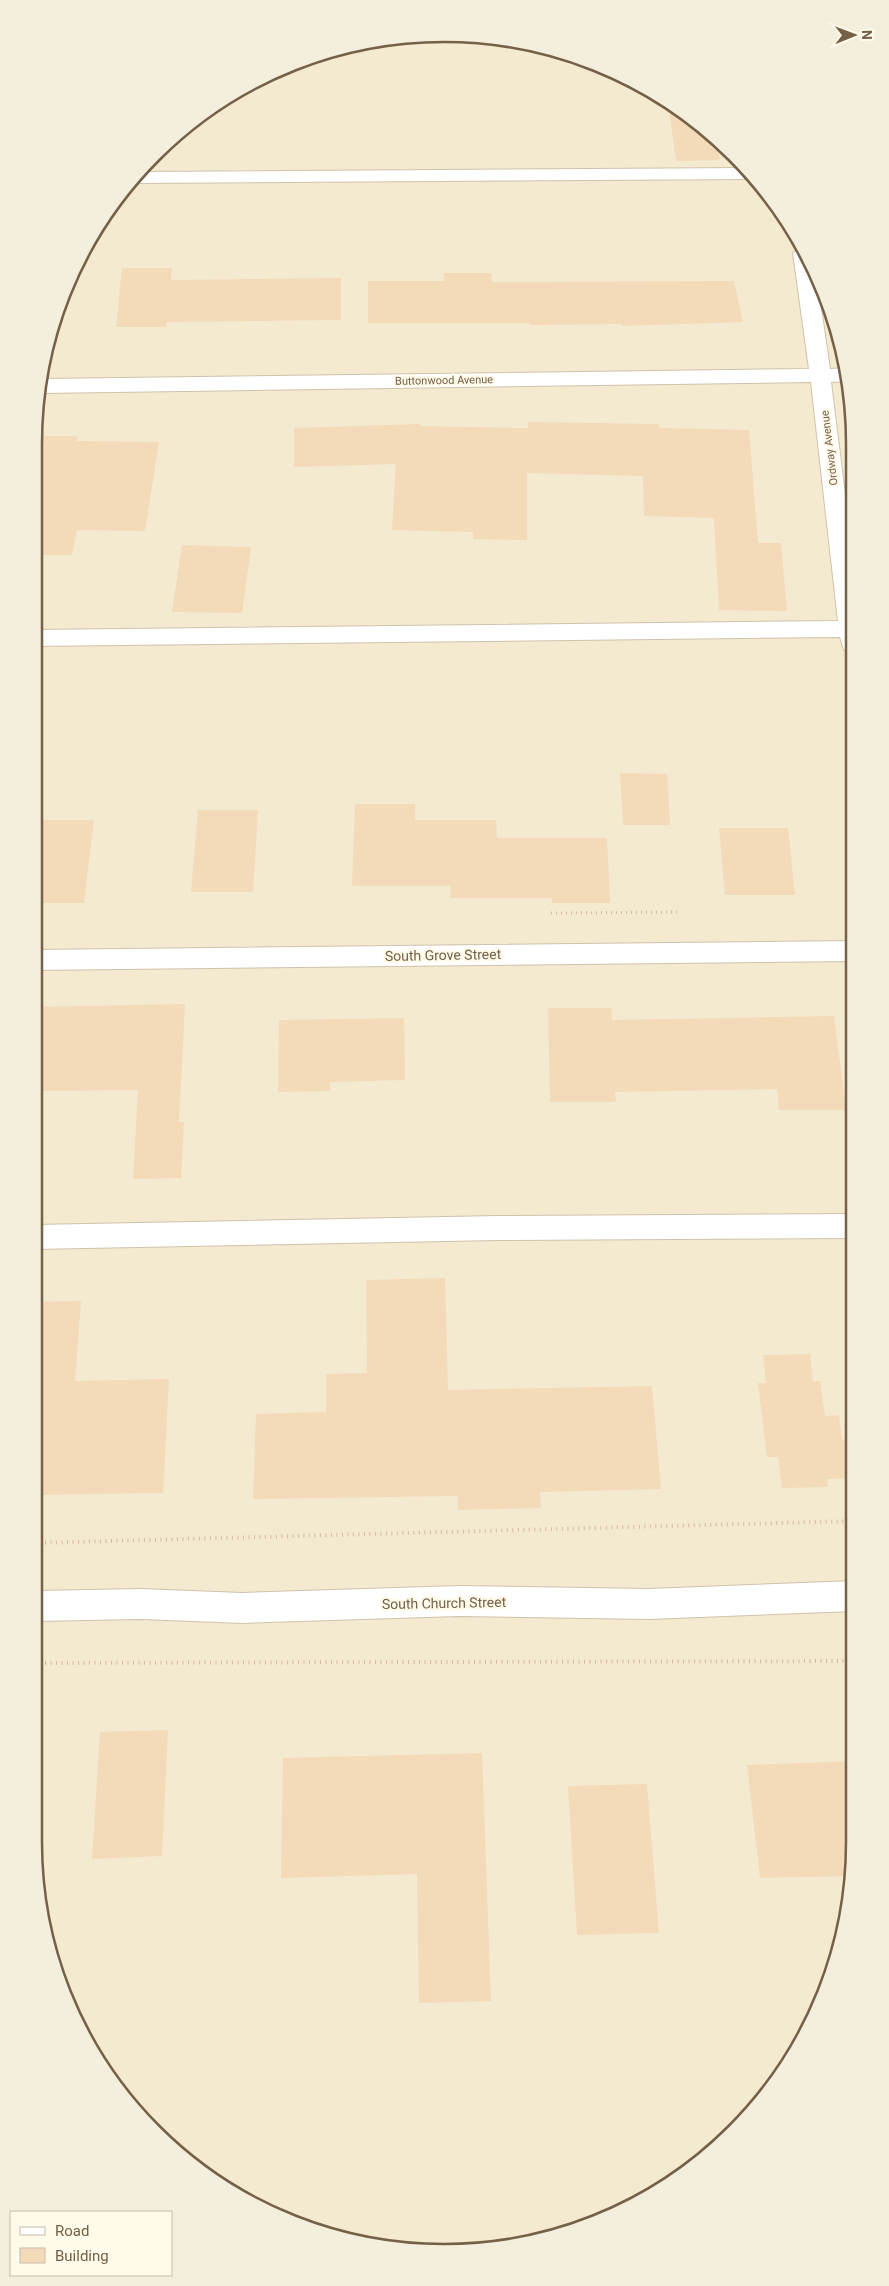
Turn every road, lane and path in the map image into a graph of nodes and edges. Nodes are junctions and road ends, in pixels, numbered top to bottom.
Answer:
1 (742, 174) edge
2 (143, 178) edge
3 (805, 267) edge
4 (820, 375) junction
5 (840, 375) edge
6 (47, 386) edge
7 (846, 585) edge
8 (846, 634) edge
9 (42, 638) edge
10 (846, 951) edge
11 (42, 960) edge
12 (846, 1226) edge
13 (42, 1237) edge
14 (846, 1521) edge
15 (42, 1543) edge
16 (846, 1596) edge
17 (42, 1606) edge
18 (846, 1661) edge
19 (42, 1664) edge

1 - 2 street
3 - 4 street, Ordway Avenue
4 - 5 street, Buttonwood Avenue
4 - 6 street, Buttonwood Avenue
4 - 7 street, Ordway Avenue
8 - 9 street
10 - 11 street, South Grove Street
12 - 13 street
14 - 15 path
16 - 17 street, South Church Street
18 - 19 path

